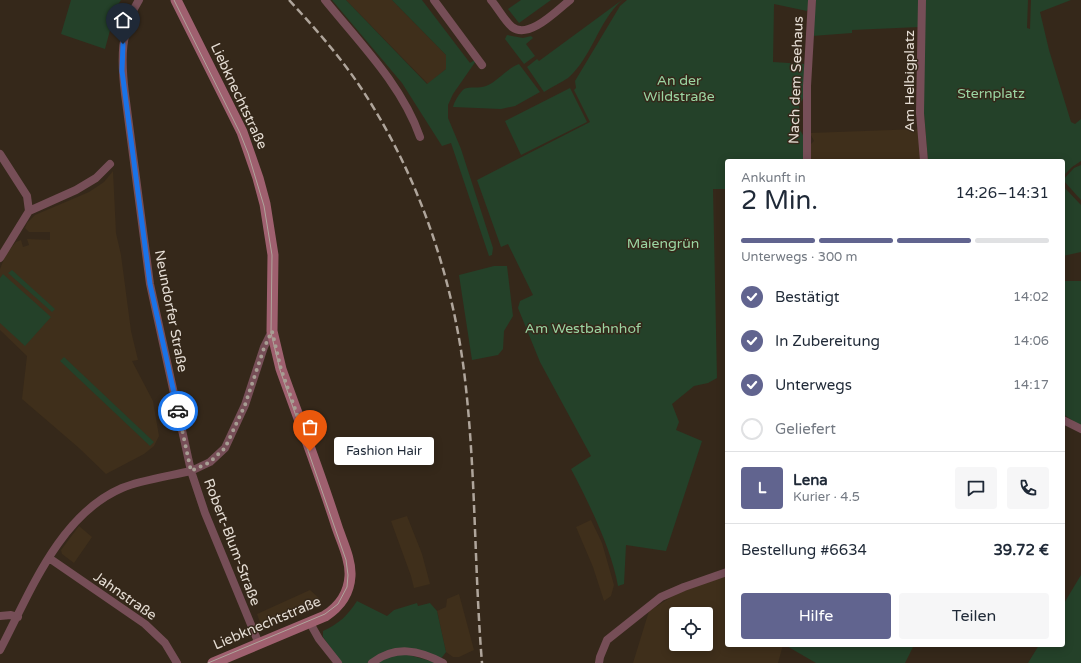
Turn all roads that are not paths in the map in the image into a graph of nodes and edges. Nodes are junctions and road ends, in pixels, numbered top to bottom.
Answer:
1 (139, 0) edge
2 (176, 0) edge
3 (325, 0) edge
4 (434, 0) edge
5 (491, 0) edge
6 (570, 0) edge
7 (812, 0) edge
8 (922, 0) edge
9 (482, 65) dead end
10 (420, 137) dead end
11 (0, 154) edge
12 (806, 159) edge
13 (924, 159) edge
14 (110, 164) dead end
15 (29, 211) junction
16 (0, 258) edge
17 (272, 331) junction
18 (1065, 421) edge
19 (1081, 429) edge
20 (191, 471) junction
21 (49, 558) junction
22 (725, 573) edge
23 (0, 616) edge
24 (18, 617) junction
25 (310, 623) junction
26 (259, 644) junction
27 (0, 650) edge
28 (600, 660) edge
29 (177, 663) edge
30 (213, 663) edge
31 (338, 663) edge
32 (372, 663) edge
33 (444, 663) edge
34 (592, 663) edge

1 - 20 street, Neundorfer Straße
2 - 17 street, Liebknechtstraße
3 - 10 street
4 - 9 street
5 - 6 street
7 - 12 street, Nach dem Seehaus
8 - 13 street, Am Helbigplatz
11 - 15 street
14 - 15 street
15 - 16 street
17 - 20 street
17 - 25 street, Liebknechtstraße
18 - 19 street
20 - 21 street
20 - 26 street, Robert-Blum-Straße
21 - 24 street
21 - 29 street, Jahnstraße
22 - 28 street
23 - 24 street
24 - 27 street
25 - 26 street, Liebknechtstraße
25 - 31 street
26 - 30 street, Liebknechtstraße
28 - 34 street
32 - 33 street

